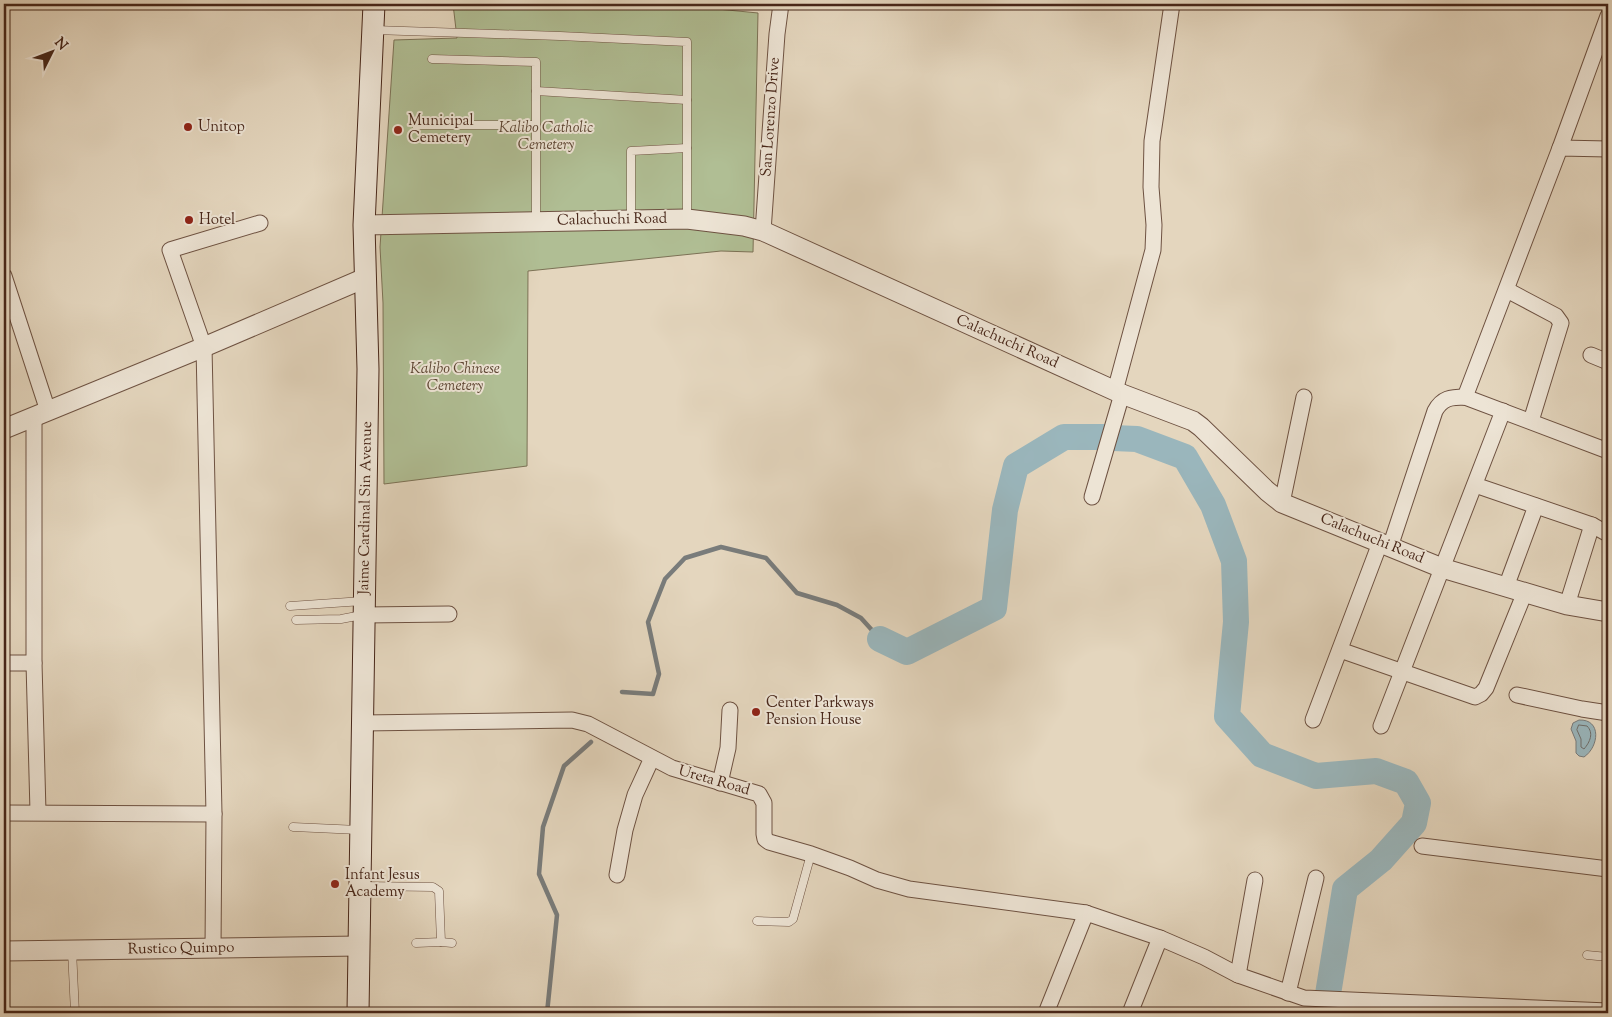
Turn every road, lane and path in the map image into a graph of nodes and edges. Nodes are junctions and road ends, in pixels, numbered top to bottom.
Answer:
1 (374, 4) edge
2 (781, 4) edge
3 (1172, 4) edge
4 (1608, 16) edge
5 (374, 30) junction
6 (432, 59) dead end
7 (536, 91) junction
8 (687, 100) junction
9 (536, 124) junction
10 (416, 126) dead end
11 (687, 148) junction
12 (1560, 148) junction
13 (1608, 150) edge
14 (687, 219) junction
15 (632, 220) junction
16 (536, 221) junction
17 (260, 223) dead end
18 (364, 225) junction
19 (763, 231) junction
20 (4, 276) edge
21 (365, 278) junction
22 (1507, 290) junction
23 (204, 347) junction
24 (1591, 355) dead end
25 (1608, 362) edge
26 (1119, 392) junction
27 (1304, 397) dead end
28 (1465, 397) junction
29 (1503, 410) junction
30 (41, 414) junction
31 (1531, 421) junction
32 (4, 429) edge
33 (1608, 451) edge
34 (1475, 485) junction
35 (1092, 497) dead end
36 (1282, 503) junction
37 (1536, 506) junction
38 (1592, 525) junction
39 (1608, 534) edge
40 (1385, 545) junction
41 (1442, 568) junction
42 (1506, 587) junction
43 (1525, 592) junction
44 (1568, 604) junction
45 (290, 606) dead end
46 (364, 608) junction
47 (1608, 612) edge
48 (449, 614) dead end
49 (296, 620) dead end
50 (1340, 650) junction
51 (4, 663) edge
52 (34, 663) junction
53 (1402, 672) junction
54 (1517, 695) dead end
55 (730, 710) dead end
56 (1608, 713) edge
57 (1313, 720) dead end
58 (362, 723) junction
59 (1382, 726) dead end
60 (652, 758) junction
61 (720, 783) junction
62 (38, 812) junction
63 (4, 813) edge
64 (214, 814) junction
65 (293, 827) dead end
66 (361, 830) junction
67 (1422, 846) dead end
68 (811, 854) junction
69 (1608, 869) edge
70 (617, 875) dead end
71 (1316, 878) dead end
72 (1255, 880) dead end
73 (360, 886) junction
74 (1086, 913) junction
75 (757, 921) dead end
76 (1160, 938) junction
77 (441, 942) junction
78 (416, 944) dead end
79 (452, 944) dead end
80 (359, 946) junction
81 (213, 949) junction
82 (72, 950) junction
83 (4, 952) edge
84 (1587, 955) dead end
85 (1608, 956) edge
86 (1238, 975) junction
87 (1288, 993) junction
88 (1608, 1012) edge
89 (75, 1013) edge
90 (358, 1013) edge
91 (1046, 1013) edge
92 (1130, 1013) edge

1 - 5 main road, Jaime Cardinal Sin Avenue
2 - 19 street, San Lorenzo Drive
3 - 26 street
4 - 12 street
5 - 8 lane
5 - 18 main road, Jaime Cardinal Sin Avenue
6 - 7 lane
7 - 8 lane
7 - 9 lane
8 - 11 lane
9 - 10 lane
9 - 16 lane
11 - 14 lane
11 - 15 lane
12 - 13 street
12 - 22 street
14 - 15 street, Calachuchi Road
14 - 19 street, Calachuchi Road
15 - 16 street, Calachuchi Road
16 - 18 street, Calachuchi Road
17 - 23 street
18 - 21 main road, Jaime Cardinal Sin Avenue
19 - 26 street, Calachuchi Road
20 - 30 street
21 - 23 street
21 - 46 main road, Jaime Cardinal Sin Avenue
22 - 28 street
22 - 31 street
23 - 30 street
23 - 64 street
24 - 25 street
26 - 35 street
26 - 36 street, Calachuchi Road
27 - 36 street
28 - 29 street
28 - 40 street
29 - 31 street
29 - 34 street
30 - 32 street
30 - 52 street
31 - 33 street
34 - 37 street
34 - 41 street
36 - 40 street, Calachuchi Road
37 - 38 street
37 - 42 street
38 - 39 street
38 - 44 street
40 - 41 street, Calachuchi Road
40 - 50 street
41 - 42 street, Calachuchi Road
41 - 53 street
42 - 43 street, Calachuchi Road
43 - 44 street, Calachuchi Road
43 - 53 street
44 - 47 street, Calachuchi Road
45 - 46 lane
46 - 48 street
46 - 49 lane
46 - 58 main road, Jaime Cardinal Sin Avenue
50 - 53 street
50 - 57 street
51 - 52 street
52 - 62 street
53 - 59 street
54 - 56 street
55 - 61 street
58 - 60 street, Ureta Road
58 - 66 main road, Jaime Cardinal Sin Avenue
60 - 61 street, Ureta Road
60 - 70 street
61 - 68 street, Ureta Road
62 - 63 street
62 - 64 street
64 - 81 street
65 - 66 lane
66 - 73 main road, Jaime Cardinal Sin Avenue
67 - 69 street
68 - 74 street, Ureta Road
68 - 75 lane
71 - 87 street
72 - 86 street
73 - 77 lane
73 - 80 main road, Jaime Cardinal Sin Avenue
74 - 76 street, Ureta Road
74 - 91 street
76 - 86 street, Ureta Road
76 - 92 street
77 - 78 lane
77 - 79 lane
80 - 81 street, Rustico Quimpo
80 - 90 main road, Jaime Cardinal Sin Avenue
81 - 82 street, Rustico Quimpo
82 - 83 street, Rustico Quimpo
82 - 89 lane
84 - 85 lane
86 - 87 street, Ureta Road
87 - 88 street, Ureta Road

